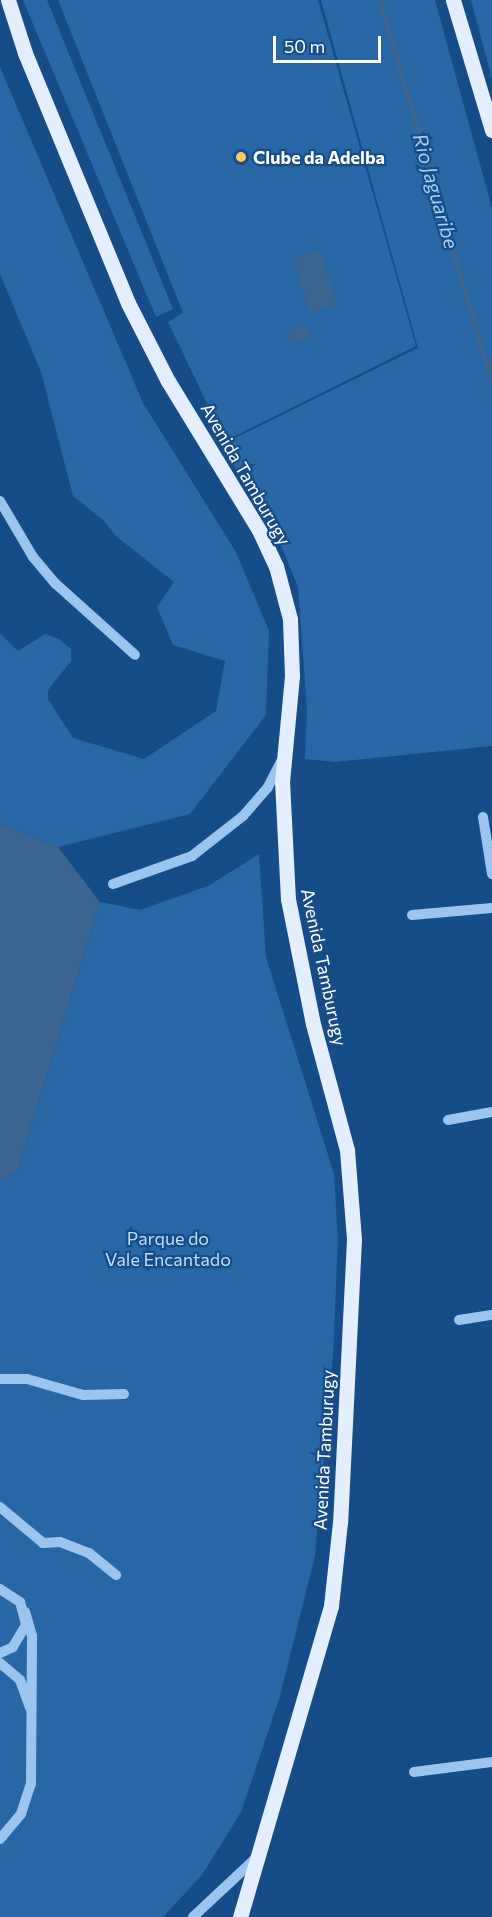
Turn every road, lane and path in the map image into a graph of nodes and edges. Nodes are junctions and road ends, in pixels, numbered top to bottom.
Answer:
1 (9, 0) edge
2 (453, 0) edge
3 (492, 130) edge
4 (0, 501) edge
5 (135, 655) dead end
6 (284, 756) junction
7 (483, 818) dead end
8 (492, 874) edge
9 (113, 884) dead end
10 (492, 908) edge
11 (412, 915) dead end
12 (492, 1112) edge
13 (447, 1120) dead end
14 (492, 1314) edge
15 (459, 1320) dead end
16 (0, 1379) edge
17 (124, 1394) dead end
18 (0, 1507) edge
19 (116, 1575) dead end
20 (0, 1589) edge
21 (25, 1612) junction
22 (0, 1653) edge
23 (0, 1663) edge
24 (30, 1708) junction
25 (492, 1762) edge
26 (414, 1772) dead end
27 (0, 1839) edge
28 (256, 1858) junction
29 (193, 1917) edge
30 (240, 1917) edge

1 - 6 main road, Avenida Tamburugy
2 - 3 main road
4 - 5 street
6 - 9 street
6 - 28 main road, Avenida Tamburugy
7 - 8 street
10 - 11 street
12 - 13 street
14 - 15 street
16 - 17 street
18 - 19 street
20 - 21 street
21 - 22 street
21 - 24 street
23 - 24 street
24 - 27 street
25 - 26 street
28 - 29 street
28 - 30 main road, Avenida Tamburugy

